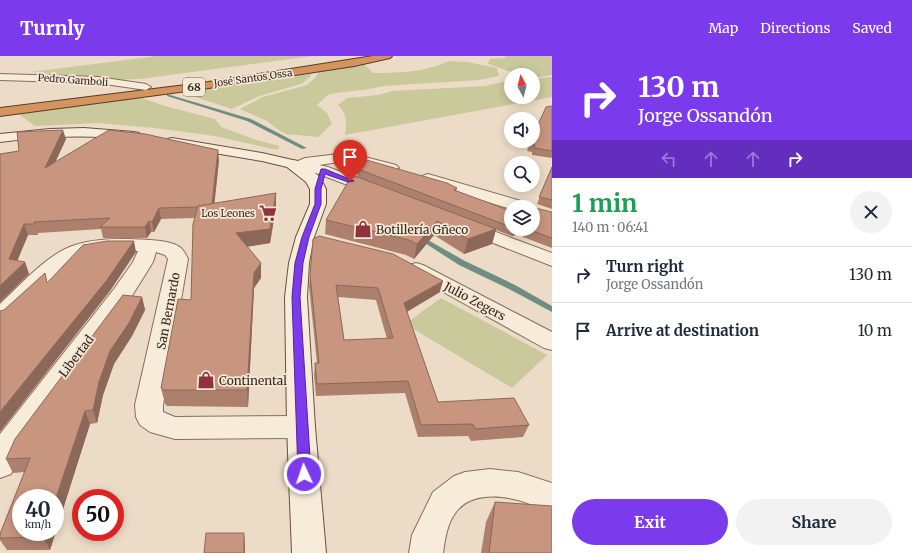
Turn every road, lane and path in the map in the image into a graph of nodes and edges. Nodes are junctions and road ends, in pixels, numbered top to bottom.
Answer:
1 (357, 56) edge
2 (387, 56) edge
3 (0, 77) edge
4 (146, 87) junction
5 (0, 103) edge
6 (0, 112) edge
7 (0, 138) edge
8 (146, 138) edge
9 (160, 140) edge
10 (292, 164) junction
11 (323, 170) junction
12 (318, 189) junction
13 (392, 197) edge
14 (504, 201) edge
15 (450, 220) edge
16 (149, 246) junction
17 (398, 260) edge
18 (552, 260) edge
19 (0, 316) edge
20 (552, 342) edge
21 (301, 427) junction
22 (0, 465) edge
23 (552, 500) edge
24 (309, 553) edge
25 (426, 553) edge

1 - 4 highway, José Santos Ossa / 68
2 - 6 highway, José Santos Ossa / 68
3 - 4 street, Pedro Gamboli
4 - 5 highway, José Santos Ossa / 68
7 - 8 street
9 - 10 street
10 - 11 street
10 - 12 street
10 - 14 street
11 - 12 street
11 - 13 street
12 - 21 street
15 - 18 street
16 - 19 street, San Bernardo
16 - 21 street, San Bernardo
16 - 22 street, Libertad
17 - 20 street, Julio Zegers
21 - 24 street
23 - 25 street

